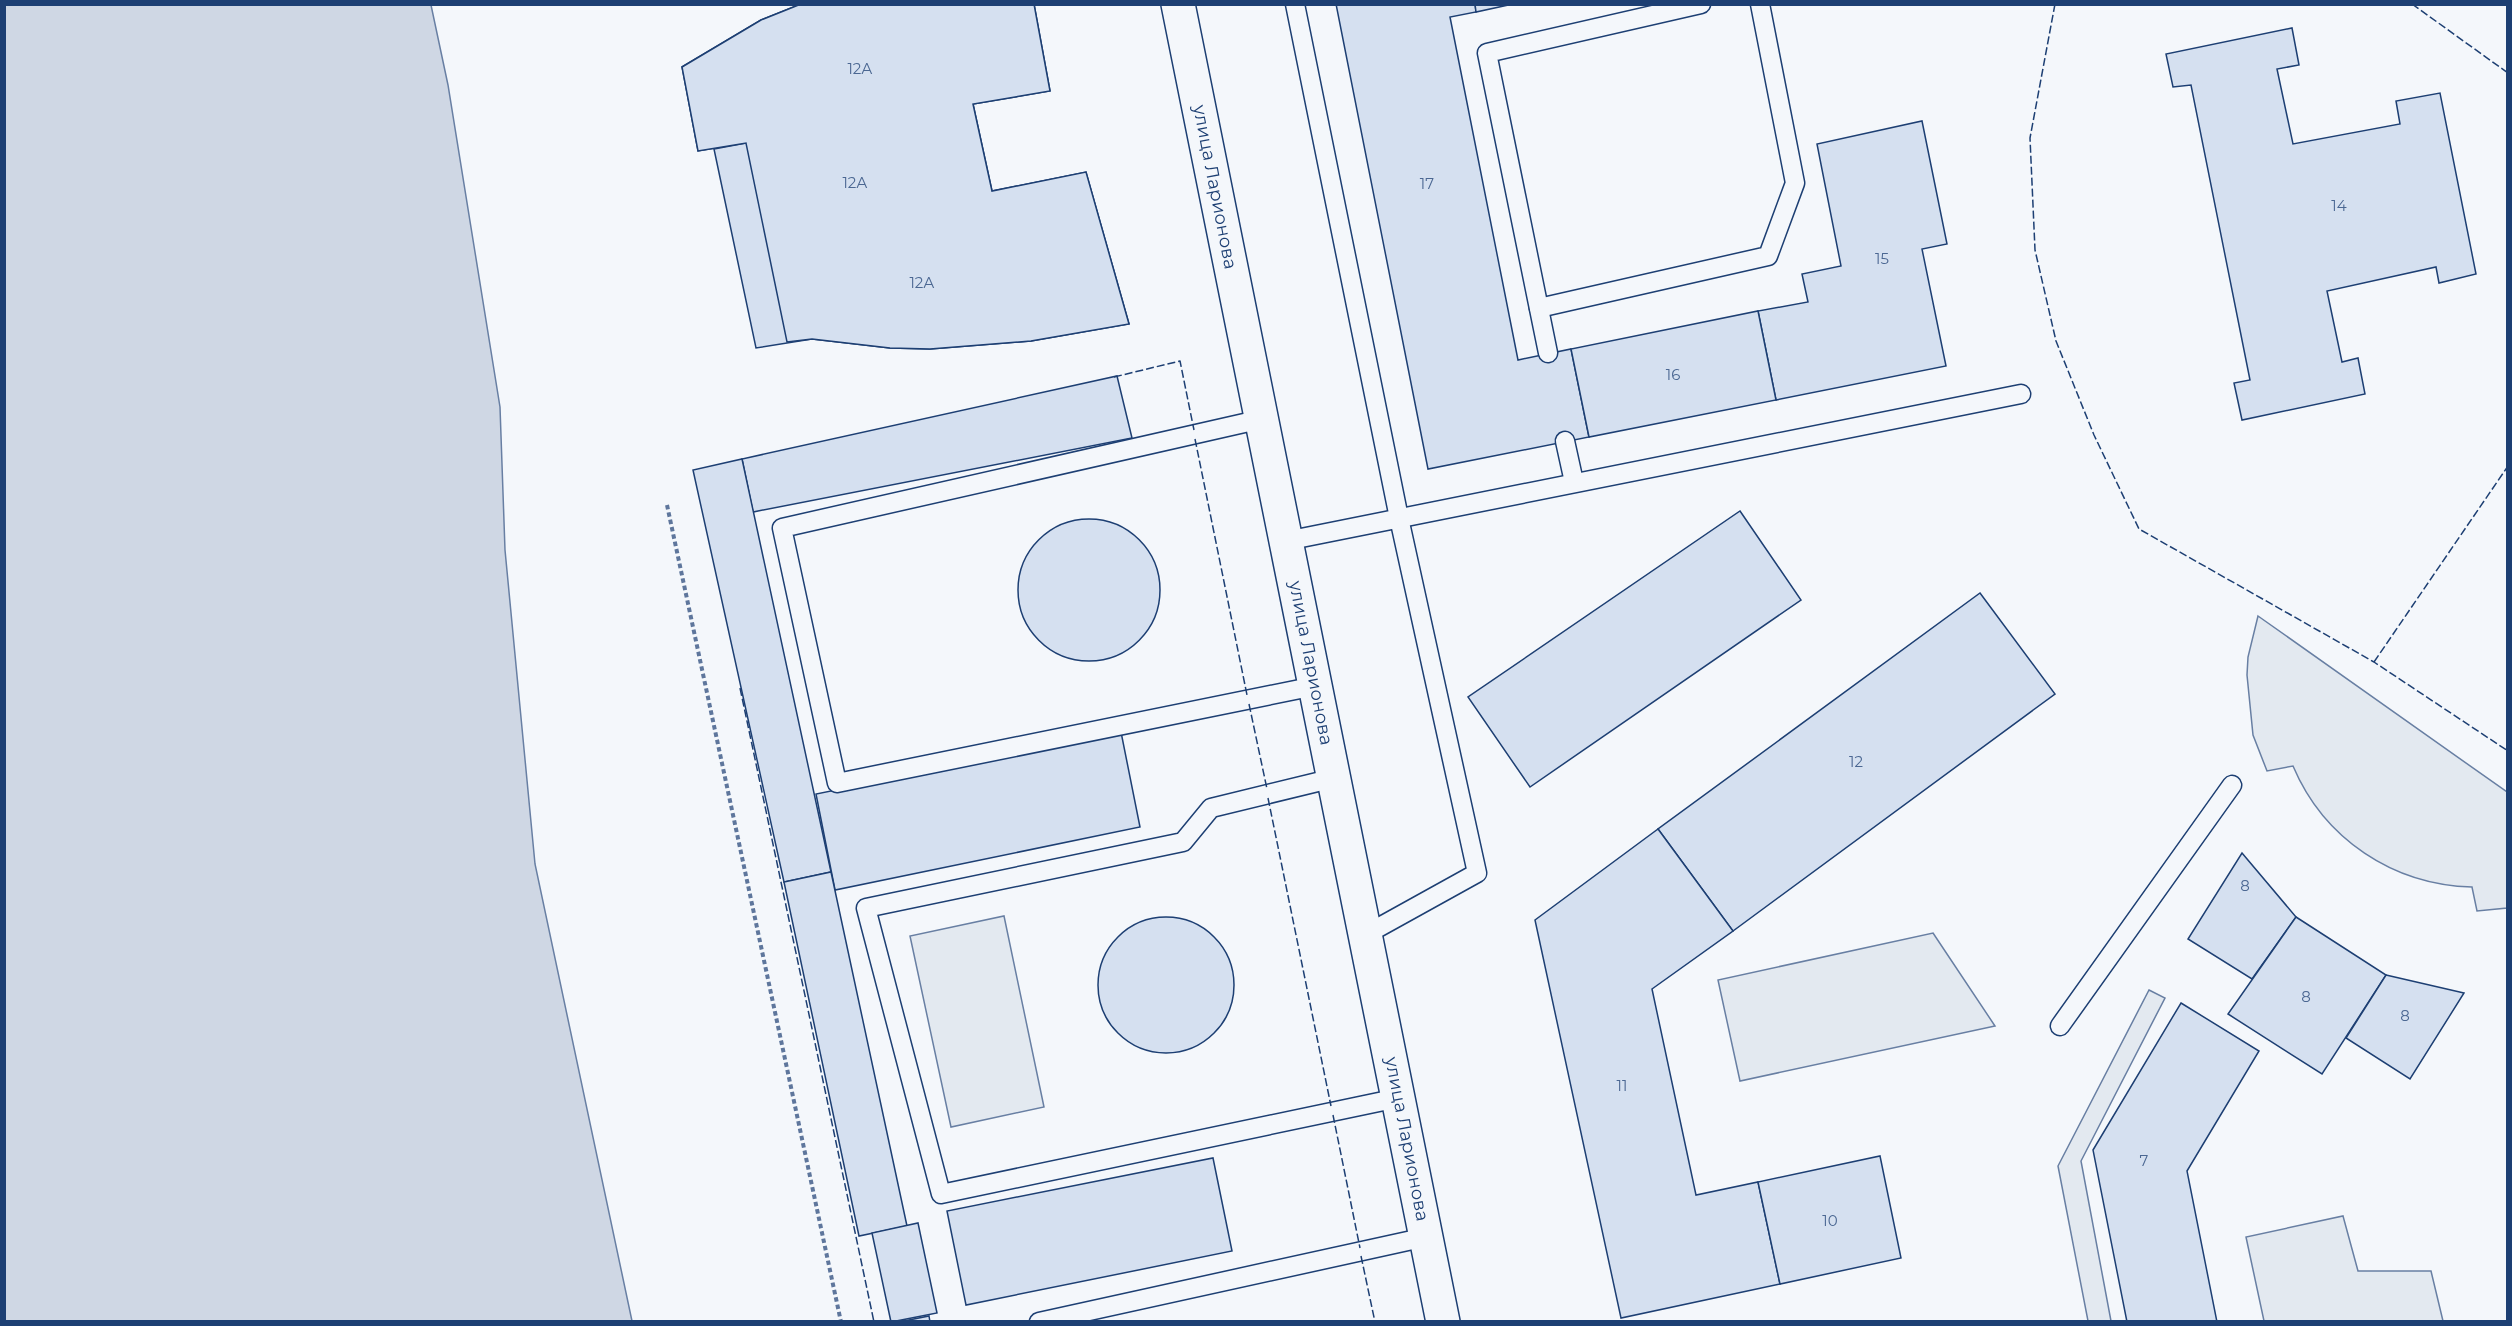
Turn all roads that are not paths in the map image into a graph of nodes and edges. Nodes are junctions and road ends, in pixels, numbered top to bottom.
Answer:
1 (1178, 4) edge
2 (1295, 4) edge
3 (1701, 4) edge
4 (1760, 4) edge
5 (1539, 308) junction
6 (1548, 353) dead end
7 (2021, 394) dead end
8 (1262, 419) junction
9 (1565, 441) dead end
10 (1574, 482) junction
11 (1399, 518) junction
12 (1286, 541) junction
13 (1315, 686) junction
14 (1334, 777) junction
15 (2232, 785) dead end
16 (1365, 935) junction
17 (2060, 1026) dead end
18 (1398, 1098) junction
19 (1426, 1237) junction
20 (1039, 1322) edge
21 (1443, 1322) edge

1 - 8 street, улица Ларионова
2 - 11 lane
3 - 5 lane
4 - 5 lane
5 - 6 lane
7 - 10 lane
8 - 12 street, улица Ларионова
8 - 13 lane
9 - 10 lane
10 - 11 lane
11 - 12 lane
11 - 16 lane
12 - 13 street, улица Ларионова
13 - 14 street, улица Ларионова
14 - 16 street, улица Ларионова
14 - 18 lane
15 - 17 lane
16 - 18 street, улица Ларионова
18 - 19 street, улица Ларионова
19 - 20 lane
19 - 21 street, улица Ларионова

